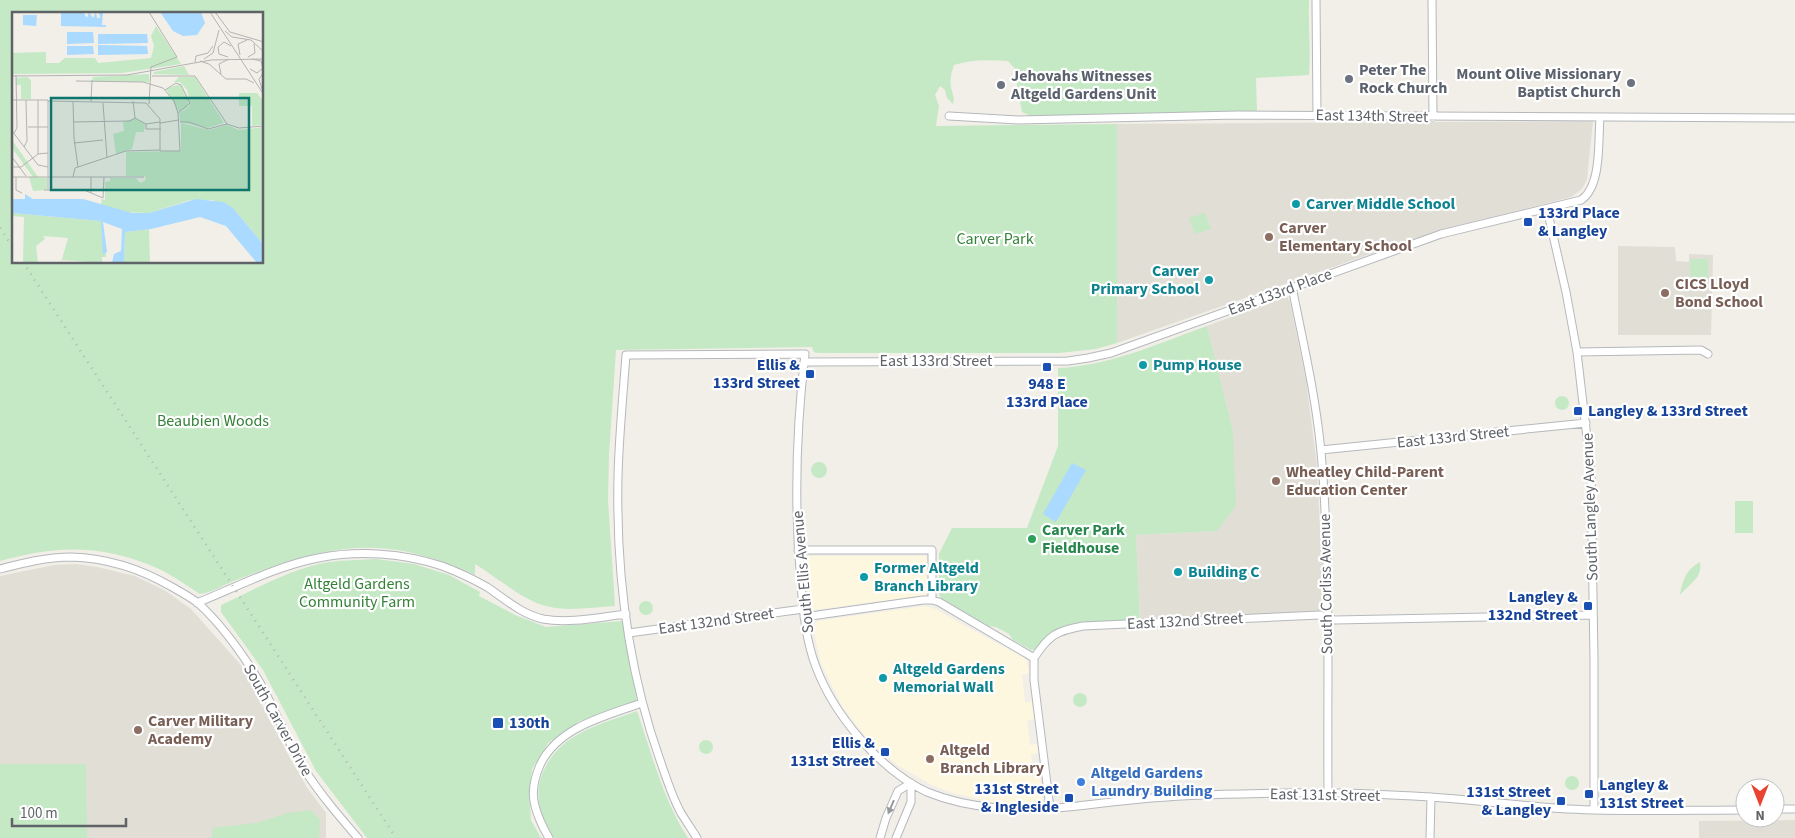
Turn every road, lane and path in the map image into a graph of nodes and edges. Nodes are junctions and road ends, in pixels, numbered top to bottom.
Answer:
1 (1316, 0) edge
2 (1432, 0) edge
3 (949, 116) dead end
4 (1316, 116) junction
5 (1433, 117) junction
6 (1600, 117) junction
7 (1795, 118) edge
8 (1548, 209) junction
9 (1292, 288) junction
10 (1577, 352) junction
11 (1708, 354) dead end
12 (804, 358) junction
13 (1068, 361) joint
14 (1586, 423) junction
15 (1320, 450) junction
16 (798, 550) junction
17 (0, 569) edge
18 (932, 600) junction
19 (197, 603) junction
20 (804, 613) junction
21 (626, 614) junction
22 (1593, 615) junction
23 (1327, 617) junction
24 (629, 633) junction
25 (1034, 658) junction
26 (642, 703) junction
27 (910, 783) junction
28 (1328, 793) junction
29 (1431, 797) junction
30 (1050, 808) junction
31 (1594, 809) junction
32 (1735, 810) edge
33 (358, 838) edge
34 (549, 838) edge
35 (698, 838) edge
36 (880, 838) edge
37 (896, 838) edge
38 (1430, 838) edge

1 - 4 street
2 - 5 street
3 - 4 street, East 134th Street
4 - 5 street, East 134th Street
5 - 6 street, East 134th Street
6 - 7 street, East 134th Street
6 - 8 street, East 133rd Place
8 - 9 street, East 133rd Place
8 - 10 street, South Langley Avenue
9 - 13 street, East 133rd Place
9 - 15 street, South Corliss Avenue
10 - 11 street
10 - 14 street, South Langley Avenue
12 - 13 street, East 133rd Street
12 - 16 street, South Ellis Avenue
12 - 21 street, East 133rd Street
14 - 15 street, East 133rd Street
14 - 22 street, South Langley Avenue
15 - 23 street, South Corliss Avenue
16 - 18 street
16 - 20 street, South Ellis Avenue
17 - 19 street, South Carver Drive
18 - 20 street, East 132nd Street
18 - 25 street
19 - 21 street
19 - 33 street, South Carver Drive
20 - 24 street, East 132nd Street
20 - 27 street, South Ellis Avenue
21 - 24 street
22 - 23 street, East 132nd Street
22 - 31 street, South Langley Avenue
23 - 25 street, East 132nd Street
23 - 28 street, South Corliss Avenue
24 - 26 street
25 - 30 street
26 - 34 street
26 - 35 street
27 - 30 street, East 131st Street
27 -> 36 street
27 - 37 street
28 - 29 street, East 131st Street
28 - 30 street, East 131st Street
29 - 31 street, East 131st Street
29 - 38 street
31 - 32 street, East 131st Street

